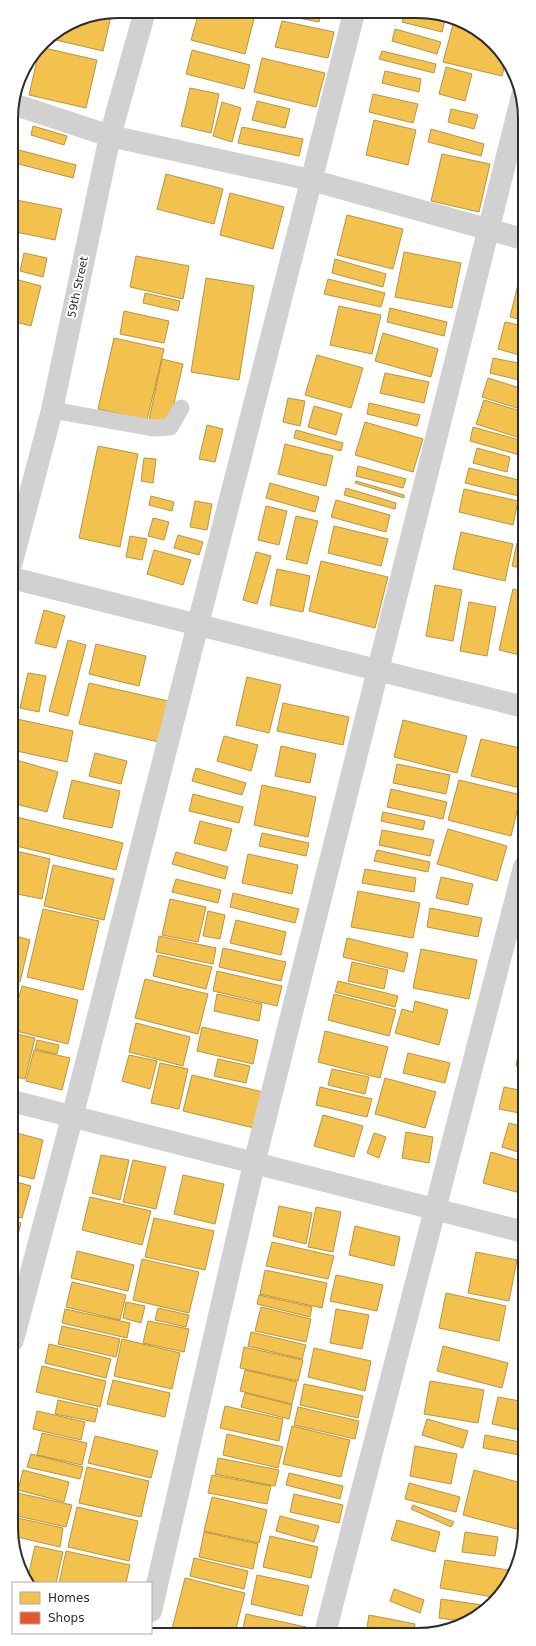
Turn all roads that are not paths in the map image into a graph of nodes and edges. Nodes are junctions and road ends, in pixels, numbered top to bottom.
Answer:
1 (143, 18) edge
2 (352, 18) edge
3 (19, 106) edge
4 (518, 112) edge
5 (110, 136) junction
6 (311, 180) junction
7 (489, 229) junction
8 (518, 238) edge
9 (181, 408) dead end
10 (52, 410) junction
11 (18, 539) edge
12 (18, 580) edge
13 (199, 625) junction
14 (378, 670) junction
15 (518, 705) edge
16 (518, 890) edge
17 (18, 1104) edge
18 (72, 1118) junction
19 (254, 1164) junction
20 (435, 1209) junction
21 (518, 1230) edge
22 (18, 1321) edge
23 (152, 1607) edge
24 (326, 1628) edge

1 - 5 street, 59th Street
2 - 6 street
3 - 5 street
4 - 7 street
5 - 6 street
5 - 10 street, 59th Street
6 - 7 street
6 - 13 street
7 - 8 street
7 - 14 street
9 - 10 lane
10 - 11 street, 59th Street
12 - 13 street
13 - 14 street
13 - 18 street
14 - 15 street
14 - 19 street
16 - 20 street
17 - 18 street
18 - 19 street
18 - 22 street
19 - 20 street
19 - 23 street
20 - 21 street
20 - 24 street

